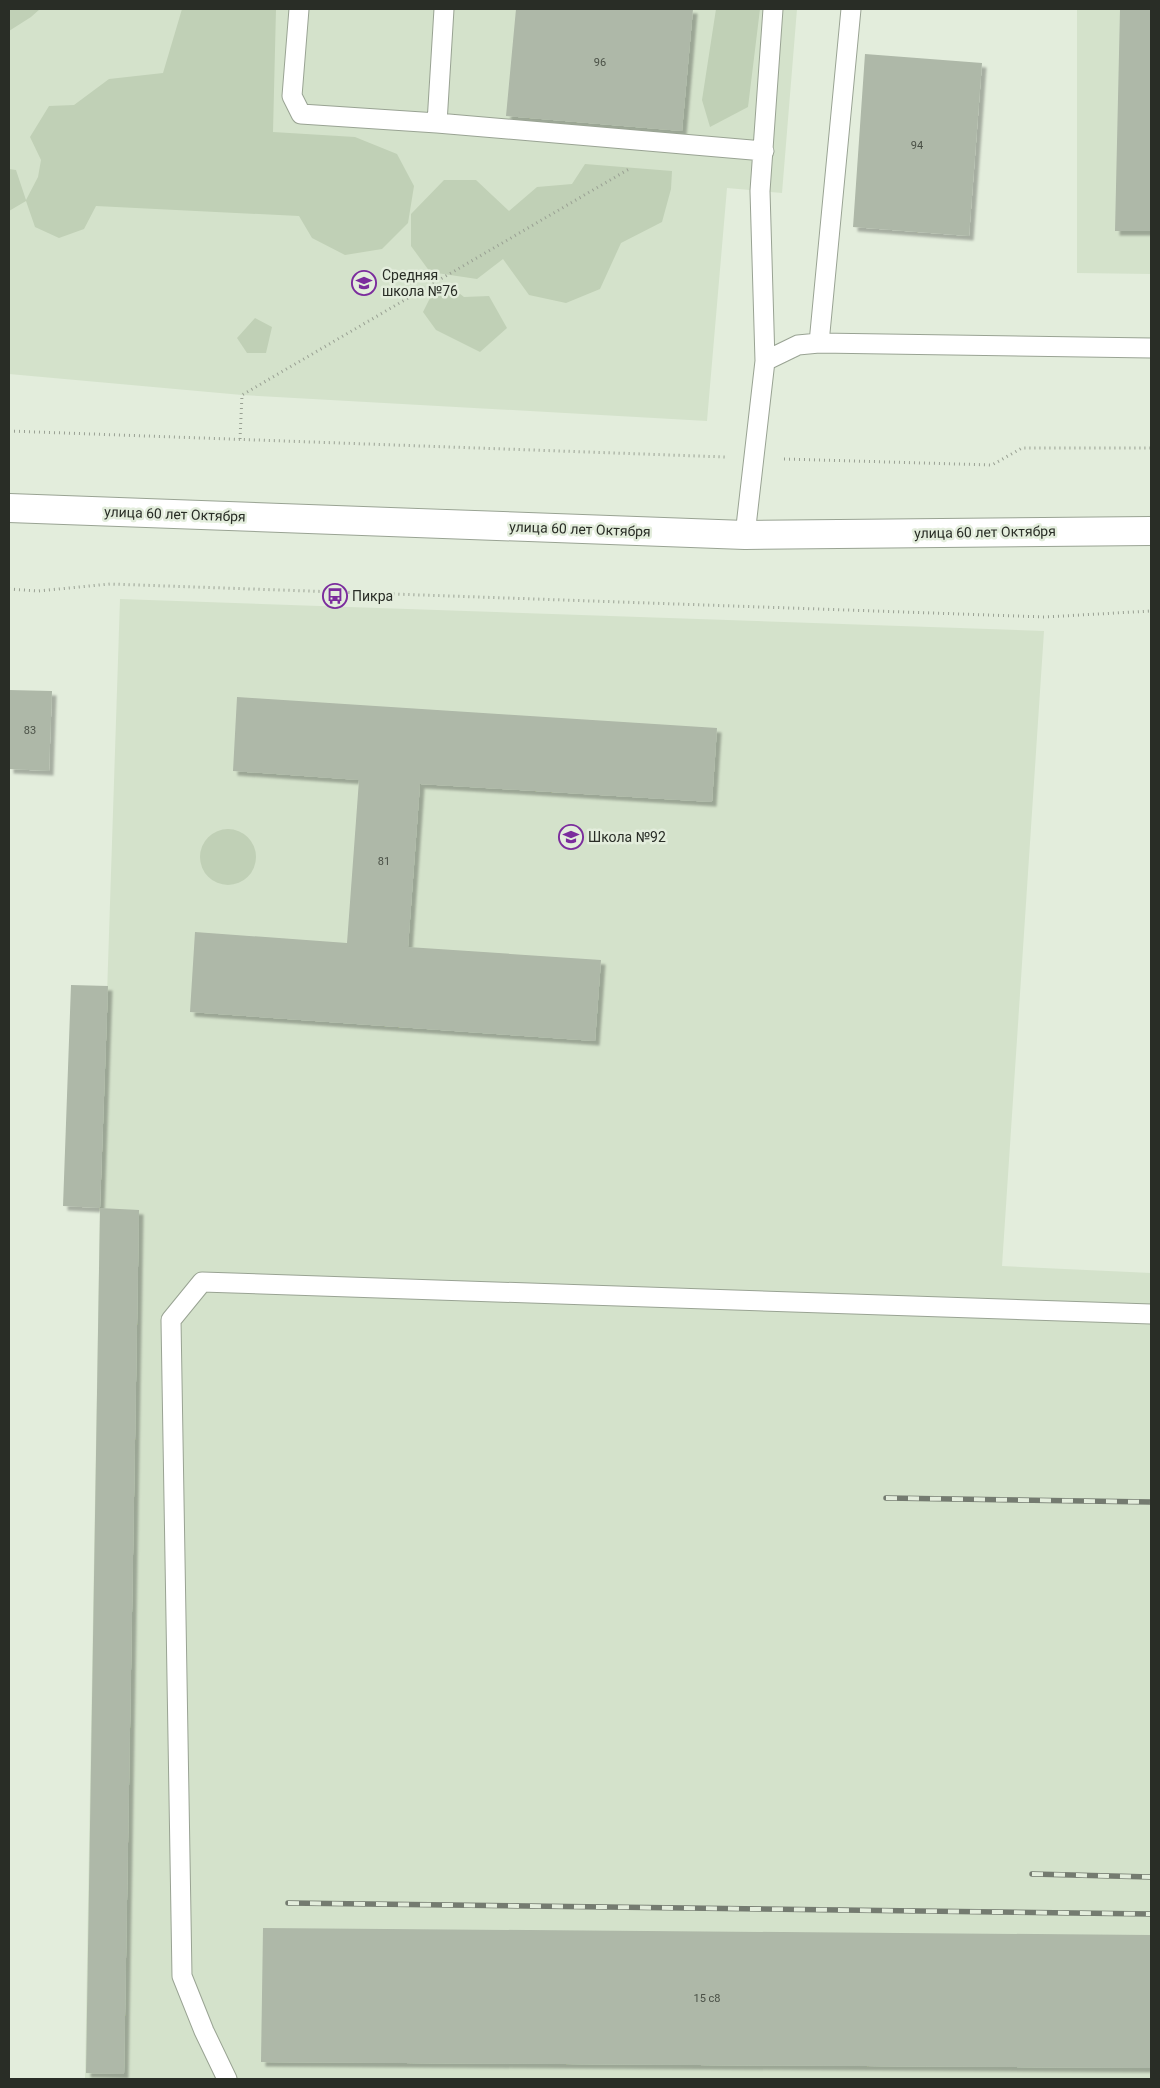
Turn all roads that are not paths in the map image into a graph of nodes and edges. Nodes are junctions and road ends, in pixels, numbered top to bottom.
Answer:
1 (299, 9) edge
2 (444, 9) edge
3 (773, 9) edge
4 (851, 9) edge
5 (437, 123) junction
6 (764, 151) junction
7 (819, 343) junction
8 (1151, 348) edge
9 (765, 361) junction
10 (9, 508) edge
11 (1151, 530) edge
12 (746, 535) junction
13 (1151, 1314) edge
14 (226, 2079) edge

1 - 5 lane
2 - 5 lane
3 - 6 lane
4 - 7 lane
5 - 6 lane
6 - 9 lane
7 - 8 lane
7 - 9 lane
9 - 12 lane
10 - 12 main road, улица 60 лет Октября
11 - 12 main road, улица 60 лет Октября
13 - 14 lane

